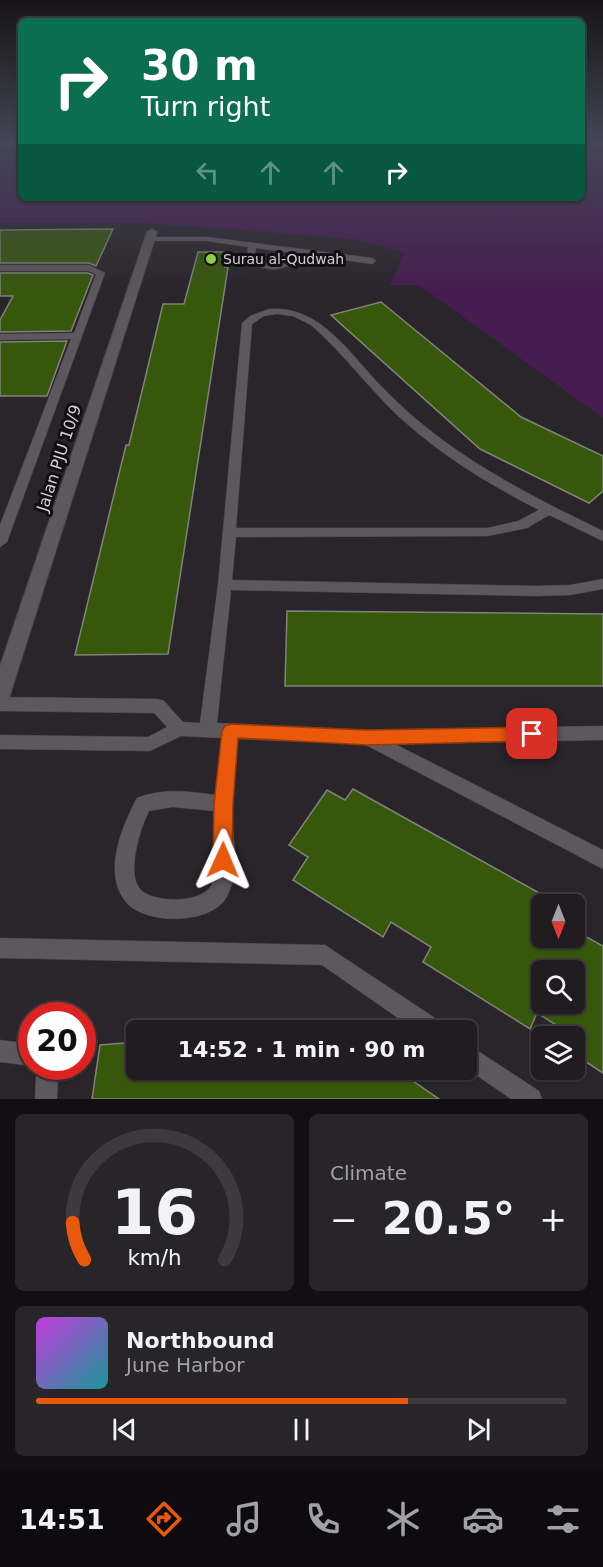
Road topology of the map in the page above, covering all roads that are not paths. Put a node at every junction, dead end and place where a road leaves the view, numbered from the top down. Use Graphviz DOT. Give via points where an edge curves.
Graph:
graph roads {
  1 [pos="151,236"];
  2 [pos="252,244"];
  3 [pos="298,250"];
  4 [pos="372,261"];
  5 [pos="0,268"];
  6 [pos="77,336"];
  7 [pos="0,337"];
  8 [pos="548,510"];
  9 [pos="228,533"];
  10 [pos="603,536"];
  11 [pos="0,542"];
  12 [pos="603,584"];
  13 [pos="225,585"];
  14 [pos="0,695"];
  15 [pos="0,704"];
  16 [pos="179,729"];
  17 [pos="208,729"];
  18 [pos="231,731"];
  19 [pos="603,733"];
  20 [pos="367,737"];
  21 [pos="0,742"];
  22 [pos="224,804"];
  23 [pos="603,861"];
  24 [pos="0,948"];
  25 [pos="419,1020"];
  26 [pos="0,1051"];
  27 [pos="18,1053"];
  28 [pos="477,1062"];
  29 [pos="47,1080"];
  30 [pos="45,1099"];
  31 [pos="531,1099"];
  1 -- 2 [label="lane"];
  1 -- 14 [label="street, Jalan PJU 10/9"];
  2 -- 3 [label="lane"];
  2 -- 3 [label="lane" via="251,258 260,265 288,264"];
  3 -- 4 [label="lane"];
  5 -- 6 [label="lane" via="89,268 101,273"];
  6 -- 7 [label="lane"];
  6 -- 11 [label="lane"];
  8 -- 9 [label="lane" via="522,525 488,532"];
  8 -- 9 [label="lane" via="447,450 420,429 312,321 287,313 264,312 246,323"];
  8 -- 10 [label="lane"];
  9 -- 13 [label="lane"];
  12 -- 13 [label="lane" via="537,591"];
  13 -- 17 [label="lane"];
  15 -- 16 [label="lane" via="158,706"];
  16 -- 17 [label="lane"];
  16 -- 21 [label="lane" via="150,744"];
  17 -- 18 [label="lane"];
  18 -- 20 [label="lane"];
  18 -- 22 [label="lane"];
  19 -- 20 [label="lane"];
  20 -- 23 [label="lane"];
  22 -- 22 [label="lane" via="186,799 159,799 143,804 133,822 124,878 131,894 142,904 159,908 207,905 219,892 223,878"];
  24 -- 25 [label="lane" via="325,955"];
  26 -- 27 [label="lane"];
  28 -- 31 [label="lane"];
  29 -- 30 [label="lane"];
}
